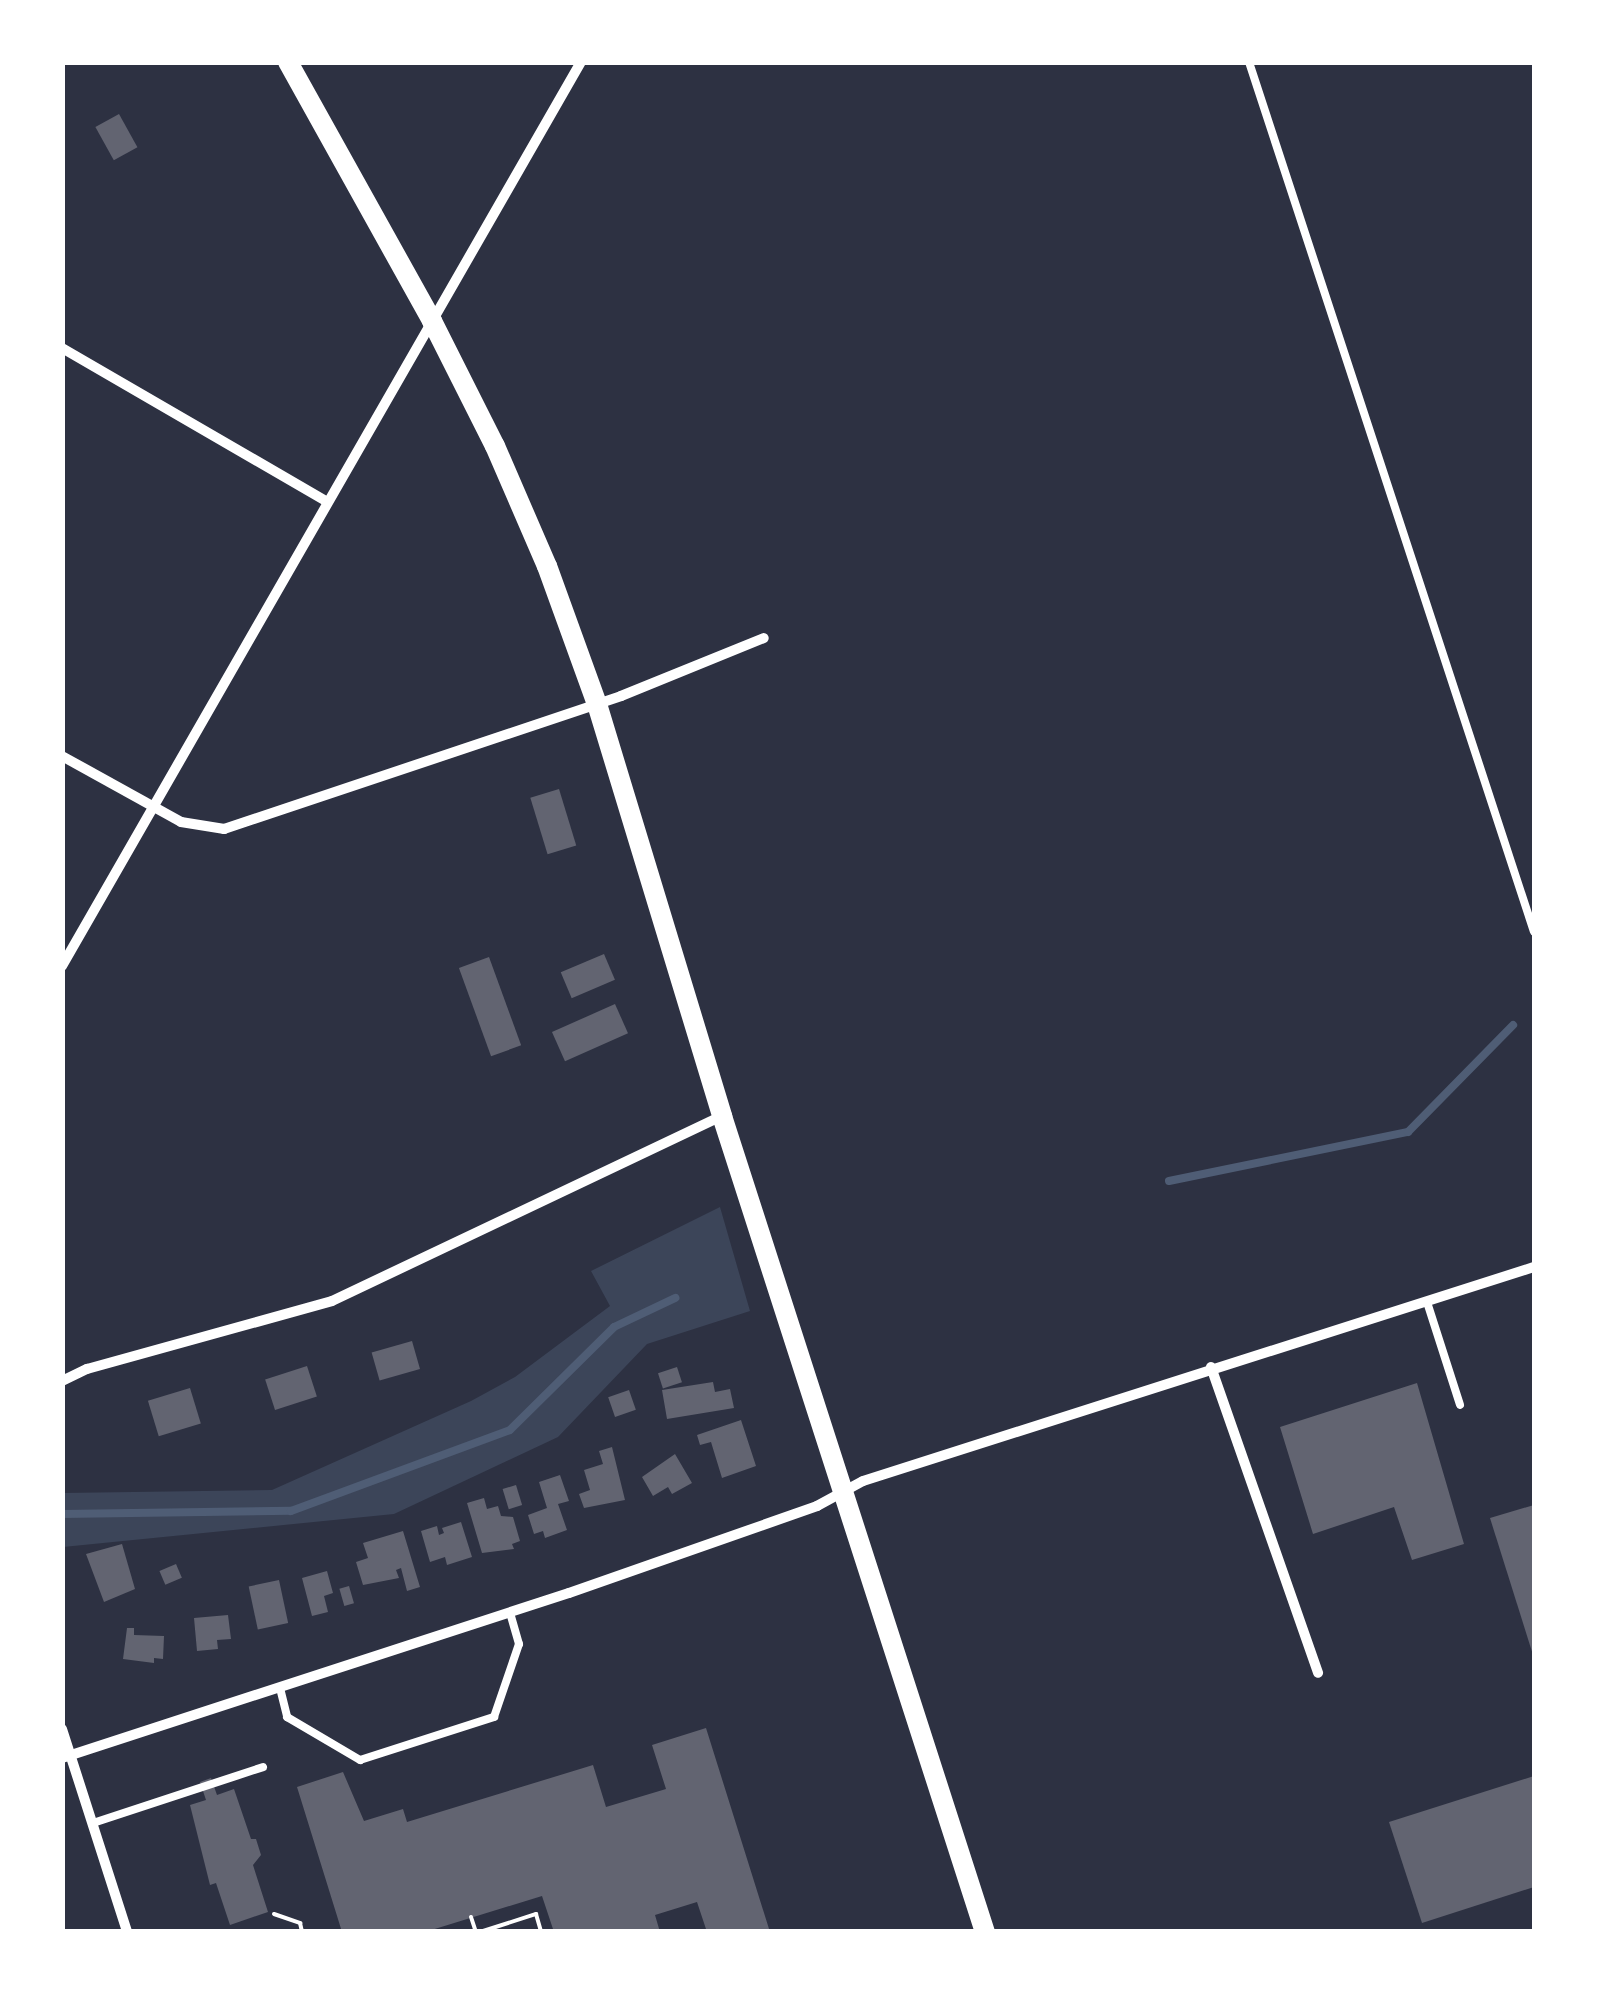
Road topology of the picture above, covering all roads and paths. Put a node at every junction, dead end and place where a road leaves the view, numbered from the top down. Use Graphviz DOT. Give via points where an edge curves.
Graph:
graph roads {
  1 [pos="288,62"];
  2 [pos="580,62"];
  3 [pos="1249,62"];
  4 [pos="432,322"];
  5 [pos="62,348"];
  6 [pos="328,502"];
  7 [pos="764,638"];
  8 [pos="597,704"];
  9 [pos="62,756"];
  10 [pos="154,808"];
  11 [pos="1534,932"];
  12 [pos="62,966"];
  13 [pos="722,1116"];
  14 [pos="1534,1267"];
  15 [pos="1427,1302"];
  16 [pos="1211,1367"];
  17 [pos="62,1382"];
  18 [pos="1460,1405"];
  19 [pos="842,1492"];
  20 [pos="510,1613"];
  21 [pos="1318,1673"];
  22 [pos="280,1688"];
  23 [pos="62,1730"];
  24 [pos="65,1754"];
  25 [pos="263,1767"];
  26 [pos="93,1823"];
  27 [pos="274,1914"];
  28 [pos="471,1918"];
  29 [pos="127,1932"];
  30 [pos="302,1932"];
  31 [pos="478,1932"];
  32 [pos="540,1932"];
  33 [pos="985,1932"];
  1 -- 4 [label="main road"];
  2 -- 4 [label="street"];
  3 -- 11 [label="lane"];
  4 -- 6 [label="street"];
  4 -- 8 [label="main road" via="547,566"];
  5 -- 6 [label="street"];
  6 -- 10 [label="street"];
  7 -- 8 [label="street"];
  8 -- 10 [label="street" via="234,826 190,827"];
  8 -- 13 [label="main road"];
  9 -- 10 [label="street"];
  10 -- 12 [label="street"];
  13 -- 17 [label="street" via="332,1301 116,1360"];
  13 -- 19 [label="main road"];
  14 -- 15 [label="street"];
  15 -- 16 [label="street"];
  15 -- 18 [label="lane"];
  16 -- 19 [label="street"];
  16 -- 21 [label="street"];
  19 -- 20 [label="street"];
  19 -- 33 [label="main road"];
  20 -- 22 [label="street"];
  20 -- 22 [label="lane" via="519,1644 494,1717 360,1760 287,1717"];
  22 -- 24 [label="street"];
  23 -- 24 [label="street"];
  24 -- 26 [label="street"];
  25 -- 26 [label="lane"];
  26 -- 29 [label="street"];
  27 -- 30 [label="path" via="300,1923"];
  28 -- 31 [label="path"];
  31 -- 32 [label="path" via="536,1914"];
}
